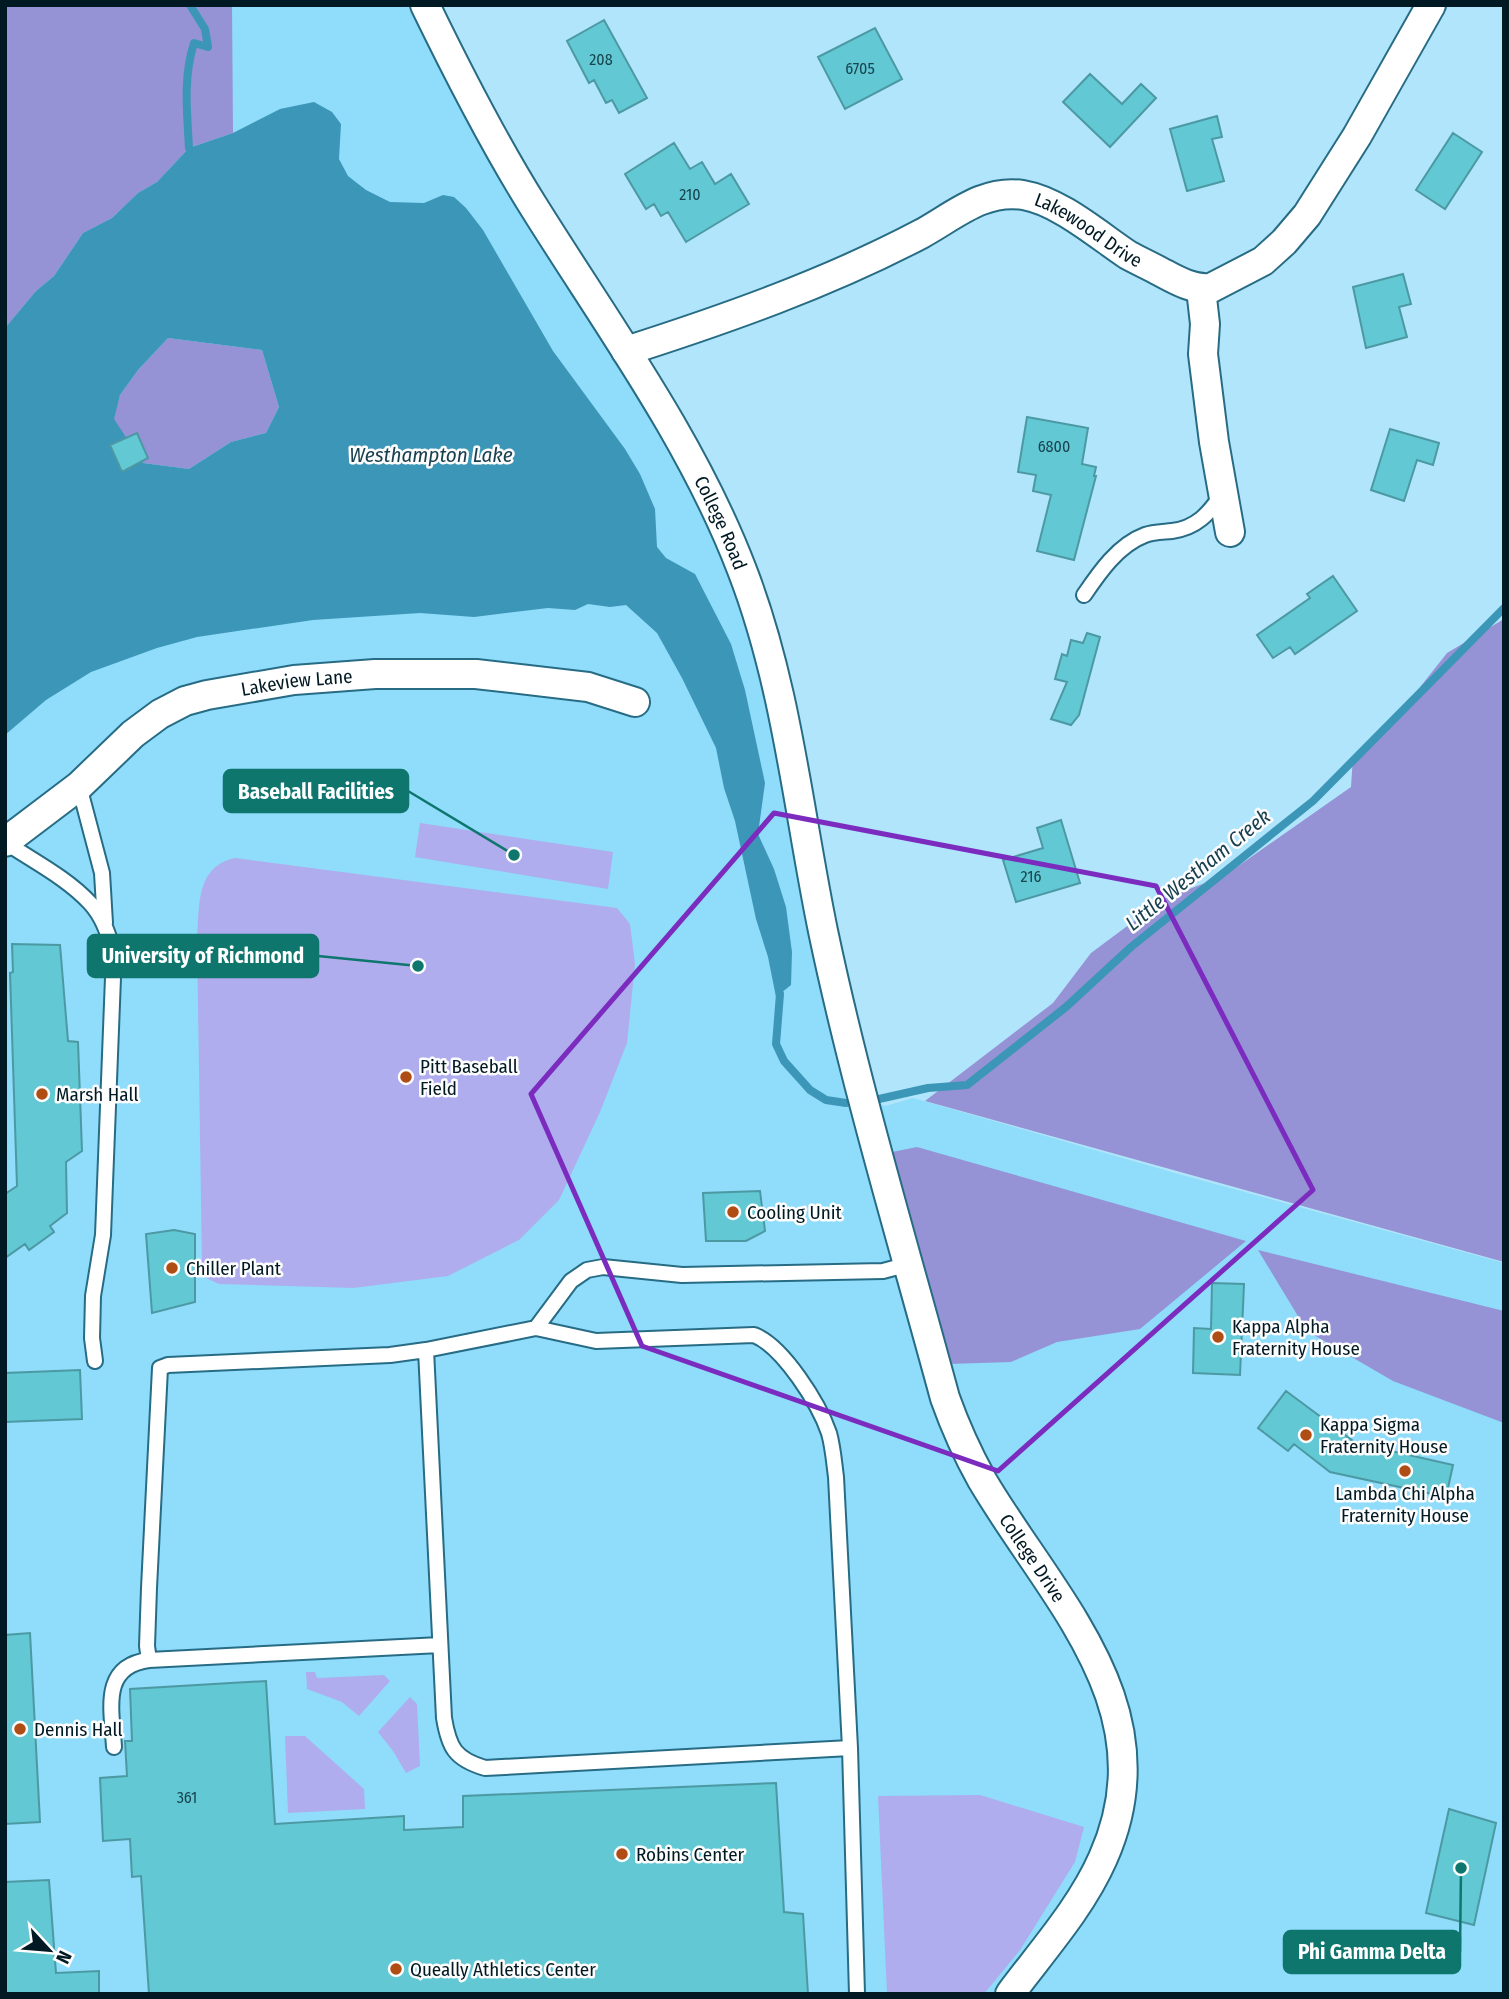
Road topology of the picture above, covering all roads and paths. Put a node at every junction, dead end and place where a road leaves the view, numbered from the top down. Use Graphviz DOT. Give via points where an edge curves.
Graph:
graph roads {
  1 [pos="425,5"];
  2 [pos="1432,5"];
  3 [pos="1201,289"];
  4 [pos="626,351"];
  5 [pos="1223,493"];
  6 [pos="1230,532"];
  7 [pos="1083,595"];
  8 [pos="635,702"];
  9 [pos="79,786"];
  10 [pos="5,842"];
  11 [pos="105,924"];
  12 [pos="864,1101"];
  13 [pos="909,1264"];
  14 [pos="536,1328"];
  15 [pos="426,1350"];
  16 [pos="95,1361"];
  17 [pos="440,1645"];
  18 [pos="149,1660"];
  19 [pos="114,1747"];
  20 [pos="850,1748"];
  21 [pos="857,1994"];
  22 [pos="1010,1994"];
  1 -- 4 [label="street, College Road" via="536,212"];
  2 -- 3 [label="street" via="1307,215 1263,261"];
  3 -- 4 [label="street, Lakewood Drive" via="1131,256 1065,212 1032,197 1001,194 975,201 923,233 802,288"];
  3 -- 5 [label="street" via="1203,354"];
  4 -- 12 [label="street, College Road" via="706,492 741,566 762,627 823,931"];
  5 -- 6 [label="street"];
  5 -- 7 [label="lane" via="1199,522 1135,541 1106,564"];
  8 -- 9 [label="street, Lakeview Lane" via="587,687 476,674 294,680 185,701 133,734"];
  9 -- 10 [label="street, Lakeview Lane"];
  9 -- 11 [label="lane" via="102,873"];
  10 -- 11 [label="lane" via="90,903"];
  11 -- 16 [label="lane" via="114,952 103,1235 93,1296"];
  12 -- 13 [label="street, College Drive"];
  13 -- 14 [label="lane" via="883,1271 682,1275 603,1267 587,1270 571,1281"];
  13 -- 22 [label="street, College Drive" via="957,1431 983,1480 1085,1636 1113,1705 1120,1742 1121,1794 1102,1860"];
  14 -- 15 [label="lane"];
  14 -- 20 [label="lane" via="596,1342 754,1335 798,1376 829,1433 834,1452"];
  15 -- 17 [label="lane"];
  15 -- 18 [label="lane" via="160,1368"];
  17 -- 18 [label="lane"];
  17 -- 20 [label="lane" via="447,1737 467,1763 485,1768"];
  18 -- 19 [label="lane" via="127,1666 114,1682"];
  20 -- 21 [label="lane"];
}
